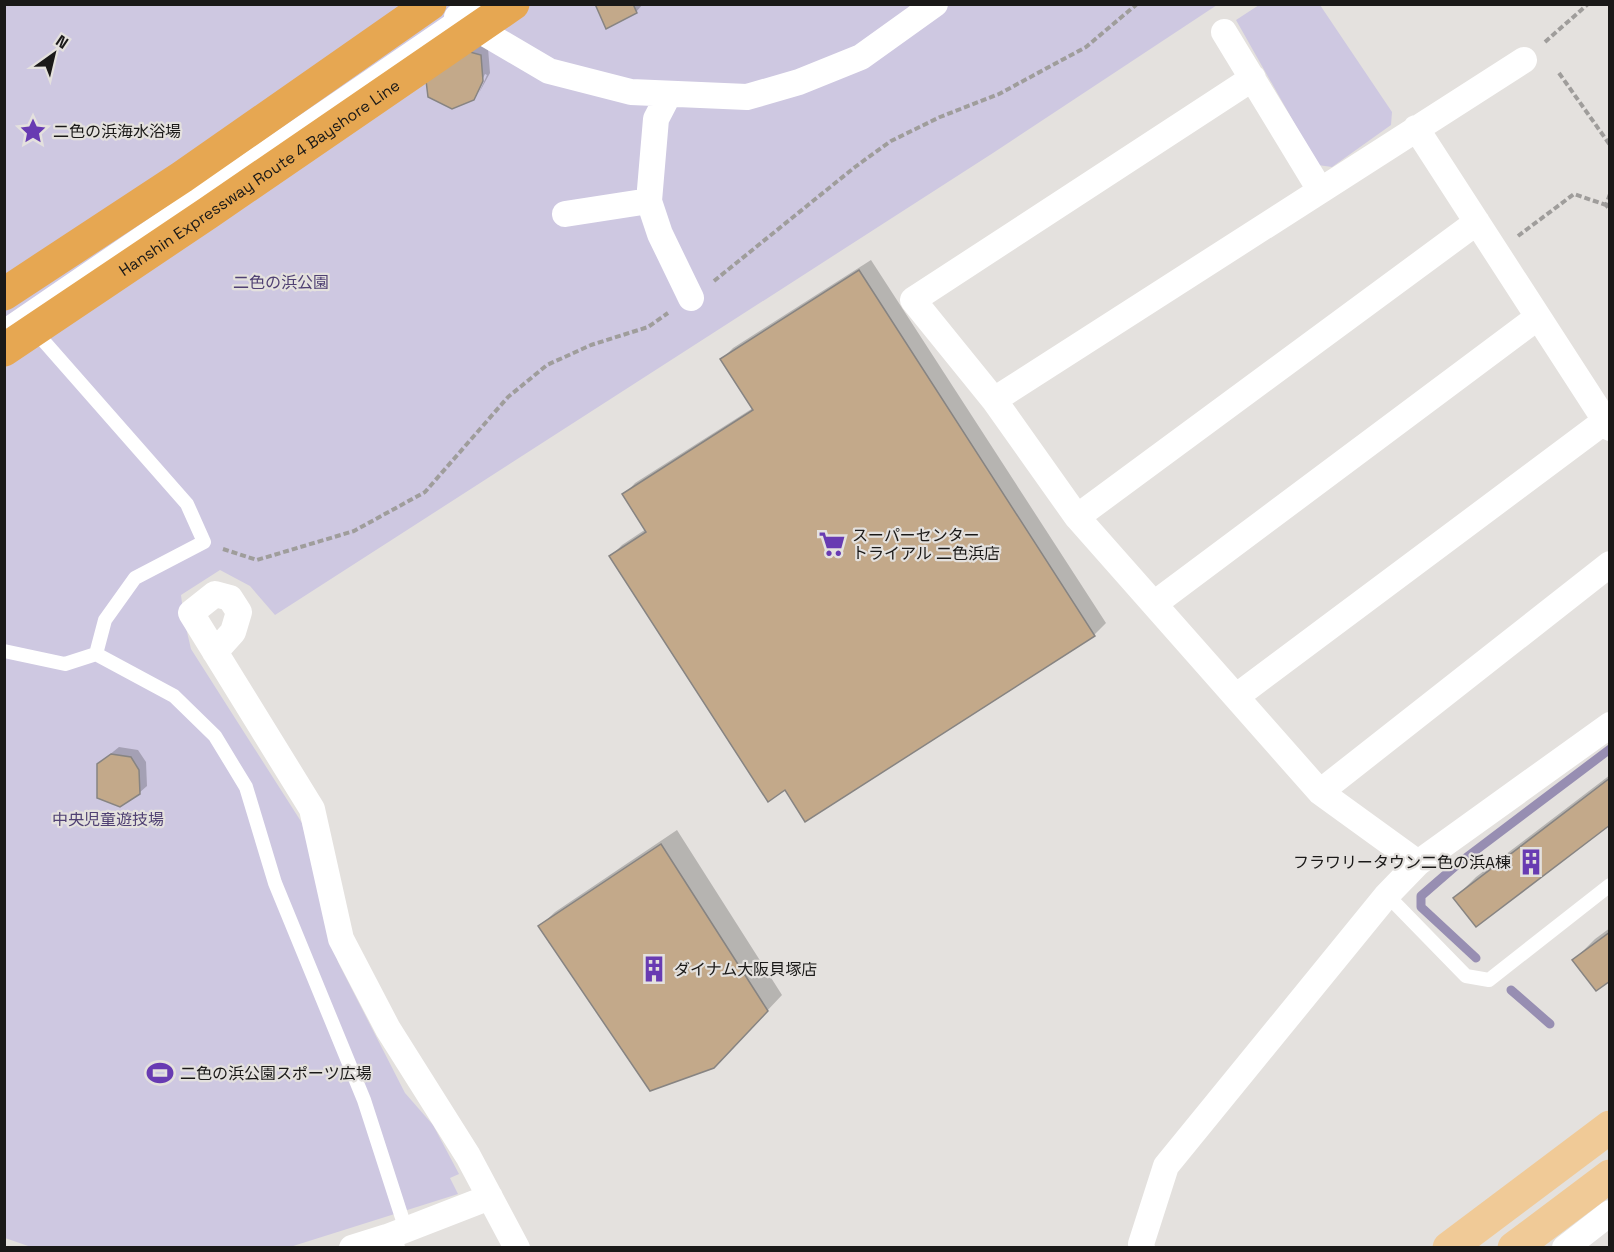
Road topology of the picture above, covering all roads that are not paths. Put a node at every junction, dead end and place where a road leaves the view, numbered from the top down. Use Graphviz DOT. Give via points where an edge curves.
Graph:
graph roads {
  1 [pos="513,4"];
  2 [pos="935,4"];
  3 [pos="454,9"];
  4 [pos="1224,32"];
  5 [pos="1524,60"];
  6 [pos="1253,78"];
  7 [pos="669,94"];
  8 [pos="1416,128"];
  9 [pos="1320,190"];
  10 [pos="649,201"];
  11 [pos="565,214"];
  12 [pos="1477,222"];
  13 [pos="691,298"];
  14 [pos="10,302"];
  15 [pos="1538,317"];
  16 [pos="4,326"];
  17 [pos="4,350"];
  18 [pos="994,400"];
  19 [pos="1607,424"];
  20 [pos="1077,517"];
  21 [pos="1610,564"];
  22 [pos="1154,603"];
  23 [pos="4,651"];
  24 [pos="215,652"];
  25 [pos="96,654"];
  26 [pos="1237,696"];
  27 [pos="1610,725"];
  28 [pos="1320,792"];
  29 [pos="1418,863"];
  30 [pos="1610,885"];
  31 [pos="1387,895"];
  32 [pos="1610,1127"];
  33 [pos="1610,1176"];
  34 [pos="490,1197"];
  35 [pos="1610,1213"];
  36 [pos="395,1238"];
  37 [pos="352,1248"];
  38 [pos="517,1248"];
  39 [pos="1142,1248"];
  40 [pos="1449,1248"];
  41 [pos="1514,1248"];
  42 [pos="1565,1248"];
  1 -- 17 [label="highway, Hanshin Expressway Route 4 Bayshore Line"];
  2 -- 7 [label="street" via="861,57 799,82 747,97"];
  3 -- 7 [label="street" via="549,71 631,92"];
  3 -- 14 [label="highway" via="182,177"];
  4 -- 6 [label="street"];
  5 -- 8 [label="street"];
  6 -- 9 [label="street"];
  6 -- 18 [label="street" via="913,300"];
  7 -- 10 [label="street" via="656,118"];
  8 -- 9 [label="street"];
  8 -- 12 [label="street"];
  9 -- 18 [label="street"];
  10 -- 11 [label="street"];
  10 -- 13 [label="street" via="660,234"];
  12 -- 15 [label="street"];
  12 -- 20 [label="street"];
  14 -- 16 [label="lane"];
  14 -- 25 [label="lane" via="187,504 204,542 135,578 105,620"];
  15 -- 19 [label="street"];
  15 -- 22 [label="street"];
  18 -- 20 [label="street"];
  19 -- 26 [label="street"];
  20 -- 22 [label="street"];
  21 -- 28 [label="street"];
  22 -- 26 [label="street"];
  23 -- 25 [label="lane" via="65,664"];
  24 -- 34 [label="street" via="312,809 341,939 388,1029"];
  25 -- 36 [label="lane" via="174,696 214,736 246,788 275,883 364,1100"];
  26 -- 28 [label="street"];
  27 -- 29 [label="street"];
  28 -- 29 [label="street"];
  29 -- 31 [label="street"];
  30 -- 31 [label="lane" via="1489,980 1467,976"];
  31 -- 39 [label="street" via="1166,1166"];
  32 -- 40 [label="main road"];
  33 -- 41 [label="main road"];
  34 -- 36 [label="street"];
  34 -- 38 [label="street"];
  35 -- 42 [label="street"];
  36 -- 37 [label="street"];
}
